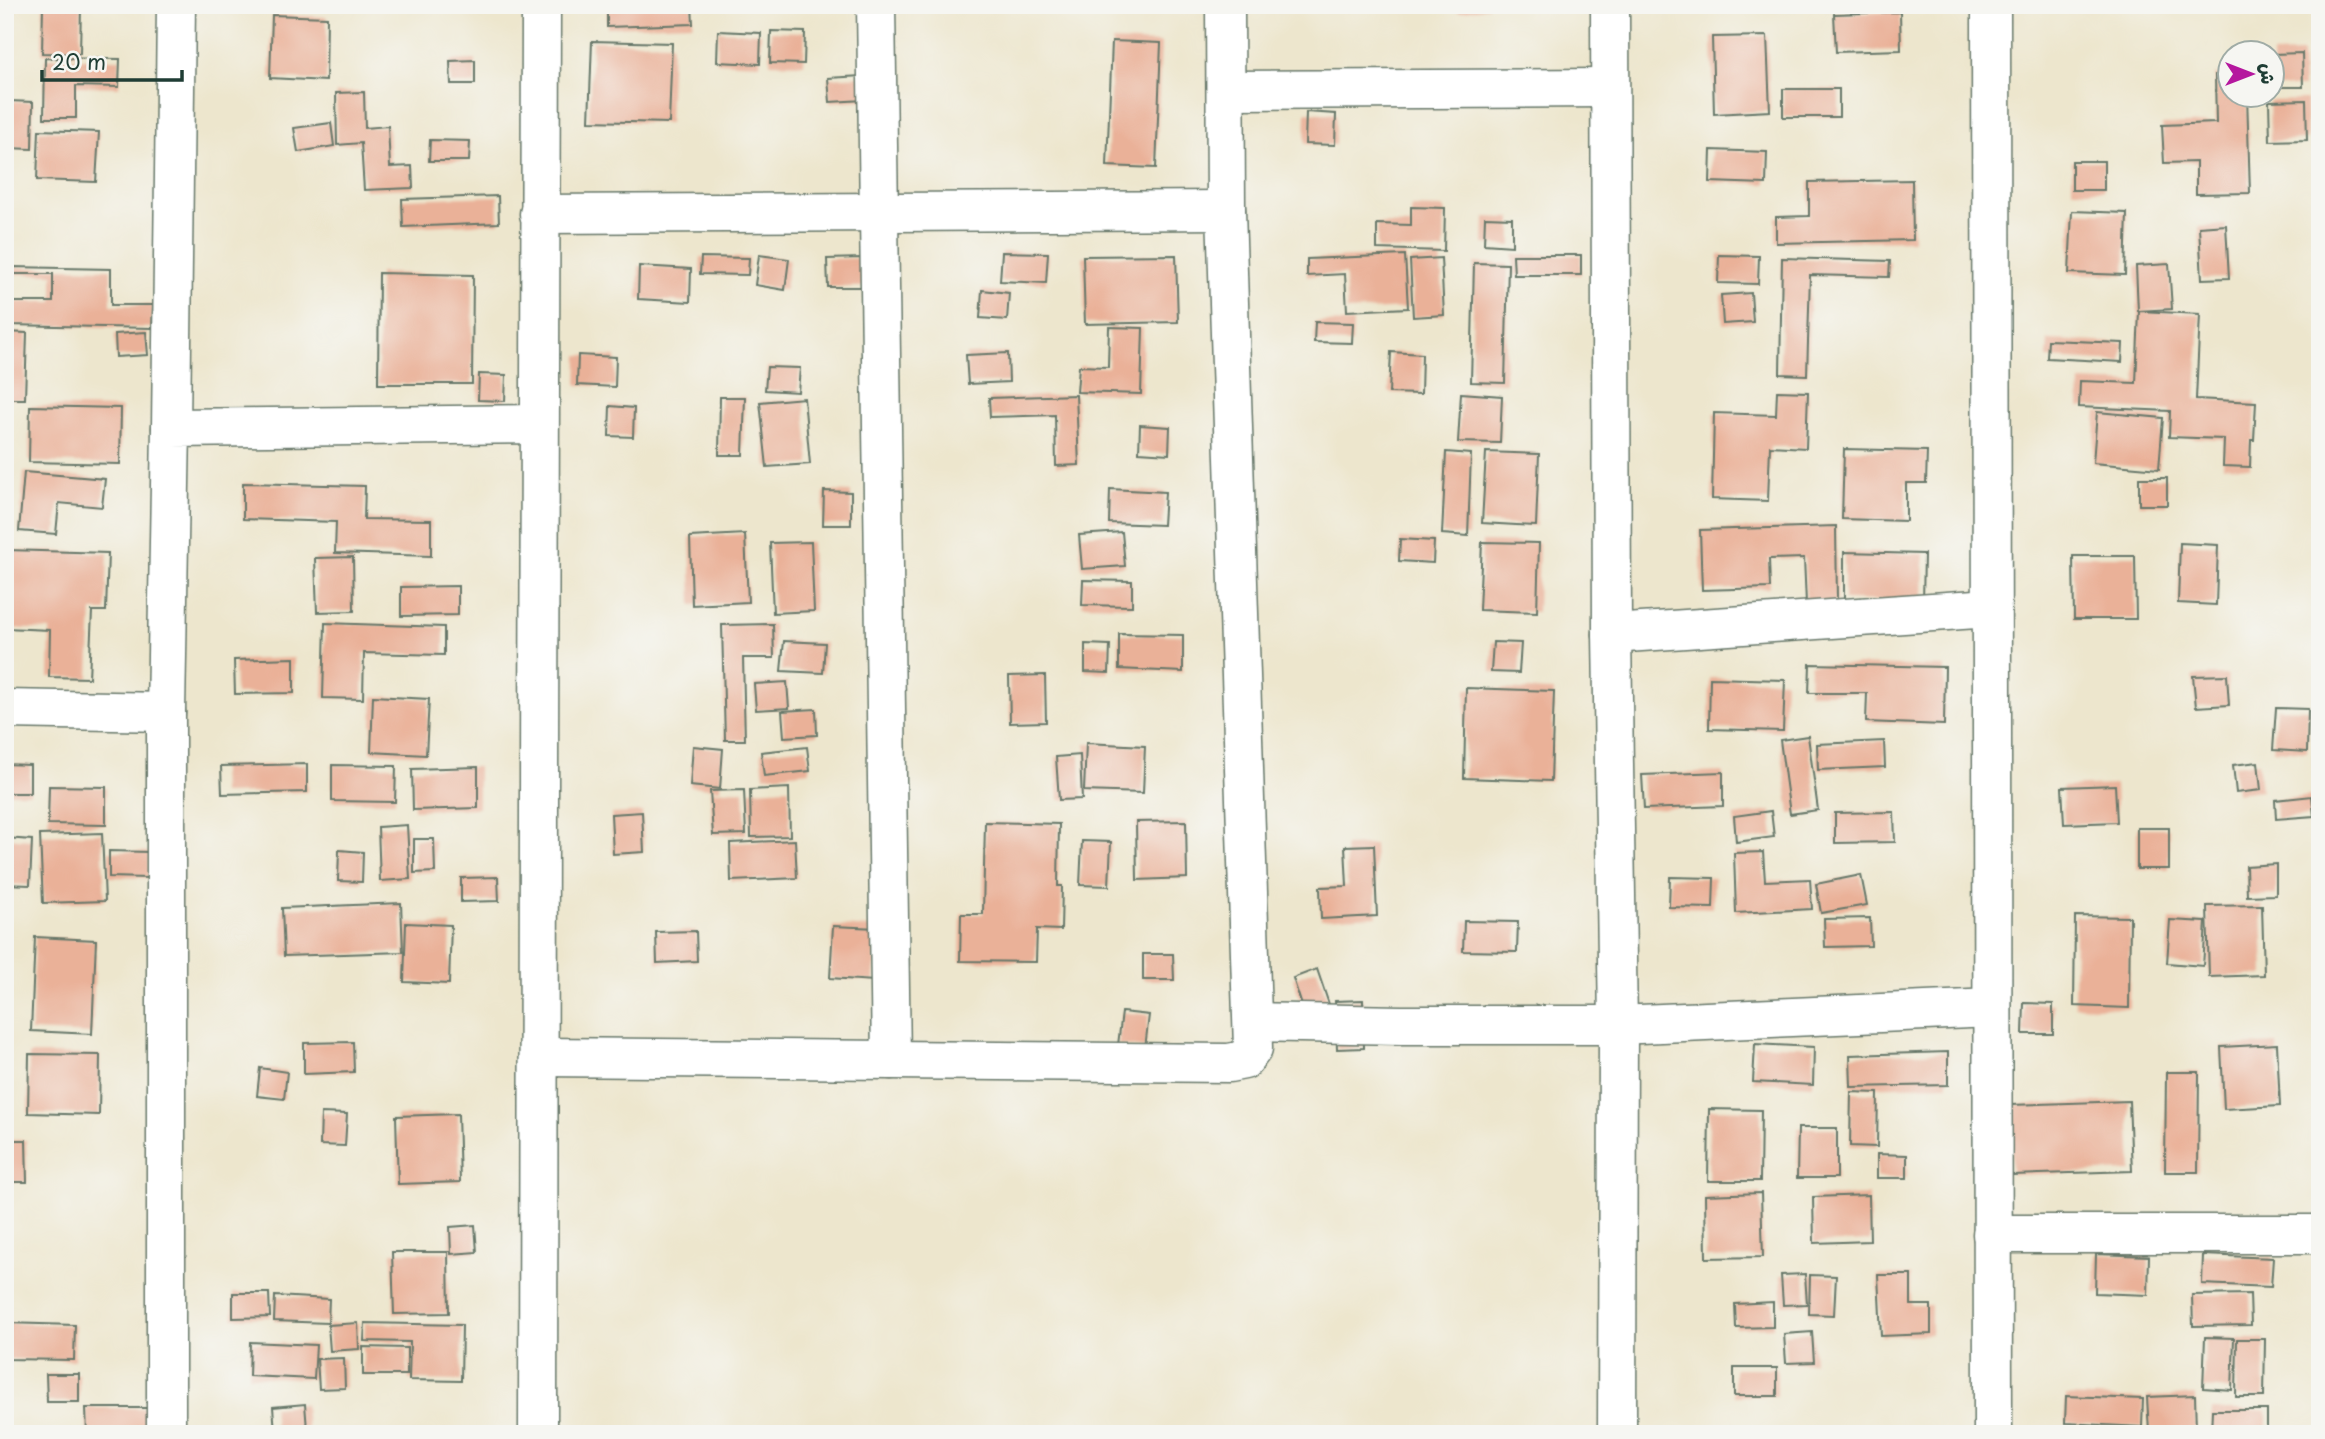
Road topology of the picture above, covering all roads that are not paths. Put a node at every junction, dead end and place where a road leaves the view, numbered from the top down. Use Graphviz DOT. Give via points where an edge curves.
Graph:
graph roads {
  1 [pos="176,5"];
  2 [pos="541,5"];
  3 [pos="876,5"];
  4 [pos="1225,5"];
  5 [pos="1610,5"];
  6 [pos="1991,5"];
  7 [pos="1609,88"];
  8 [pos="1226,90"];
  9 [pos="1226,210"];
  10 [pos="878,212"];
  11 [pos="539,214"];
  12 [pos="539,424"];
  13 [pos="171,428"];
  14 [pos="1992,608"];
  15 [pos="1612,634"];
  16 [pos="5,709"];
  17 [pos="166,712"];
  18 [pos="1992,1008"];
  19 [pos="1253,1022"];
  20 [pos="1618,1025"];
  21 [pos="541,1057"];
  22 [pos="891,1060"];
  23 [pos="1992,1234"];
  24 [pos="2320,1234"];
  25 [pos="166,1434"];
  26 [pos="538,1434"];
  27 [pos="1617,1434"];
  28 [pos="1993,1434"];
  1 -- 13 [label="street"];
  2 -- 11 [label="street"];
  3 -- 10 [label="street"];
  4 -- 8 [label="street"];
  5 -- 7 [label="street"];
  6 -- 14 [label="street"];
  7 -- 8 [label="street"];
  7 -- 15 [label="street"];
  8 -- 9 [label="street"];
  9 -- 10 [label="street"];
  9 -- 19 [label="street"];
  10 -- 11 [label="street"];
  10 -- 22 [label="street"];
  11 -- 12 [label="street"];
  12 -- 13 [label="street"];
  12 -- 21 [label="street"];
  13 -- 17 [label="street"];
  14 -- 15 [label="street"];
  14 -- 18 [label="street"];
  15 -- 20 [label="street"];
  16 -- 17 [label="street"];
  17 -- 25 [label="street"];
  18 -- 20 [label="street"];
  18 -- 23 [label="street"];
  19 -- 20 [label="street"];
  19 -- 22 [label="street" via="1253,1048 1244,1060 1229,1063"];
  20 -- 27 [label="street"];
  21 -- 22 [label="street"];
  21 -- 26 [label="street"];
  23 -- 24 [label="street"];
  23 -- 28 [label="street"];
}
